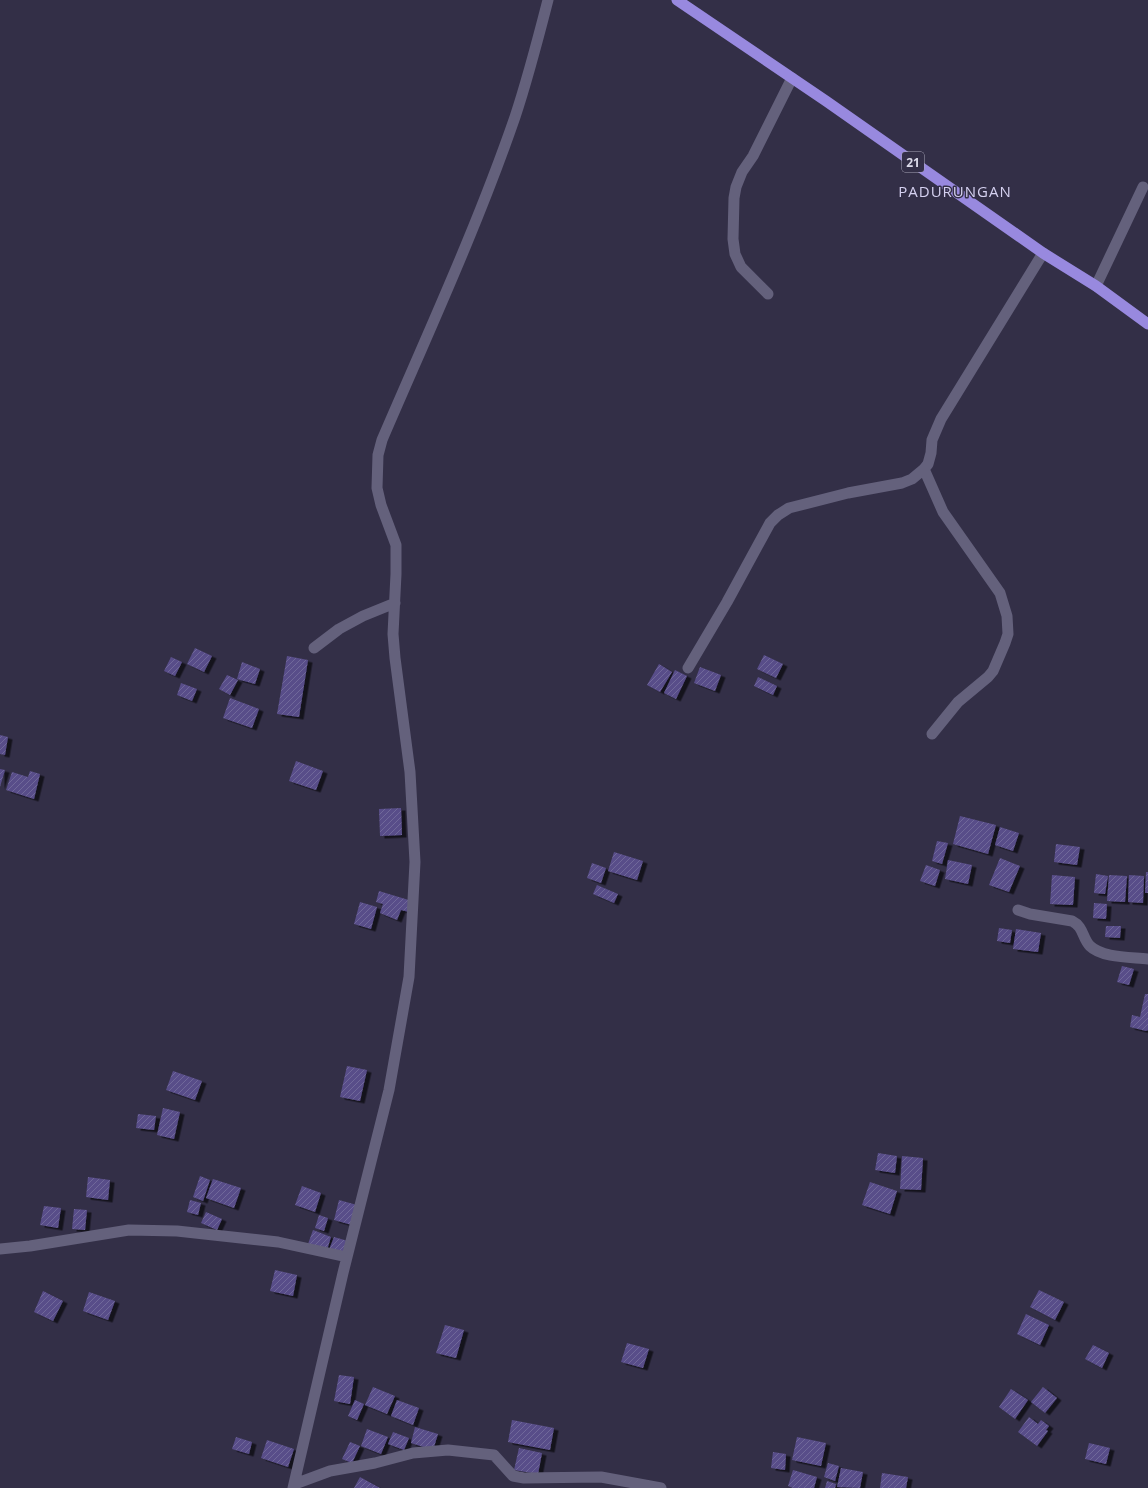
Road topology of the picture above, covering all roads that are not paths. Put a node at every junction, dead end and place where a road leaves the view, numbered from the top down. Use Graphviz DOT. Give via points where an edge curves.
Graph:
graph roads {
  1 [pos="548,0"];
  2 [pos="677,0"];
  3 [pos="792,78"];
  4 [pos="1143,187"];
  5 [pos="1043,253"];
  6 [pos="1096,286"];
  7 [pos="768,294"];
  8 [pos="1148,324"];
  9 [pos="924,469"];
  10 [pos="395,603"];
  11 [pos="314,648"];
  12 [pos="688,668"];
  13 [pos="932,734"];
  14 [pos="1018,910"];
  15 [pos="1148,959"];
  16 [pos="0,1249"];
  17 [pos="347,1257"];
  18 [pos="294,1486"];
  19 [pos="661,1488"];
  1 -- 10 [label="street" via="515,116 481,208 382,440 378,455 377,488 396,546"];
  2 -- 3 [label="highway, 21"];
  3 -- 5 [label="highway, 21"];
  3 -- 7 [label="street" via="753,156 742,172 734,198 735,254 741,267"];
  4 -- 6 [label="street"];
  5 -- 6 [label="highway, 21"];
  5 -- 9 [label="street" via="941,419 932,440 928,464"];
  6 -- 8 [label="highway, 21"];
  9 -- 12 [label="street" via="902,483 848,493 789,508 778,514 770,523"];
  9 -- 13 [label="street" via="943,512 1000,593 1008,626 1005,643 993,670 958,702"];
  10 -- 11 [label="street" via="339,629"];
  10 -- 17 [label="street" via="395,652 410,772 415,862 408,977 389,1090"];
  14 -- 15 [label="street" via="1078,924 1090,946 1098,951 1109,955"];
  16 -- 17 [label="street" via="129,1230 177,1231 278,1242"];
  17 -- 18 [label="street"];
  18 -- 19 [label="street" via="330,1471 413,1453 448,1450 494,1455 514,1476 524,1478 601,1477"];
}
